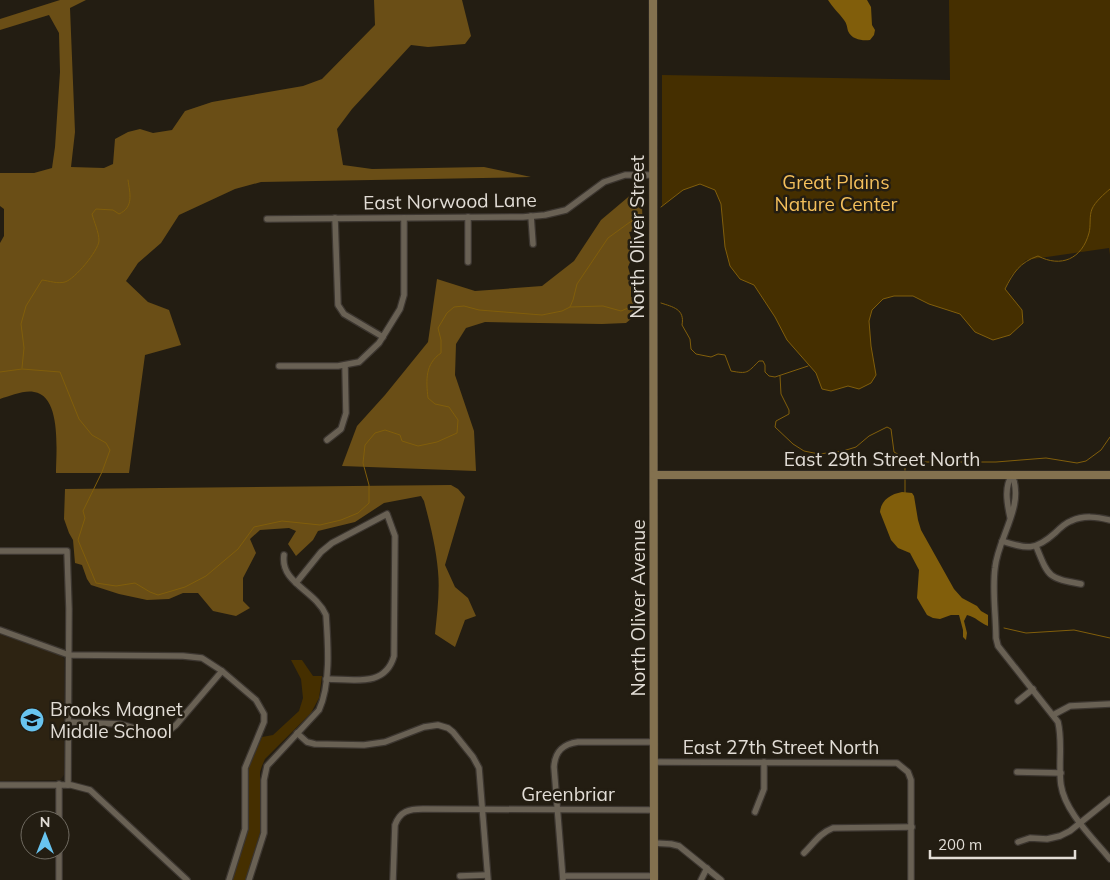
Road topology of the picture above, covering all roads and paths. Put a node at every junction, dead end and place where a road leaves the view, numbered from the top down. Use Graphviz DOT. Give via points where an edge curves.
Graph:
graph roads {
  1 [pos="653,0"];
  2 [pos="653,174"];
  3 [pos="531,216"];
  4 [pos="468,217"];
  5 [pos="335,218"];
  6 [pos="404,218"];
  7 [pos="267,219"];
  8 [pos="533,244"];
  9 [pos="468,262"];
  10 [pos="384,337"];
  11 [pos="345,365"];
  12 [pos="279,366"];
  13 [pos="327,440"];
  14 [pos="654,474"];
  15 [pos="1012,475"];
  16 [pos="1110,475"];
  17 [pos="1110,520"];
  18 [pos="1002,541"];
  19 [pos="1036,546"];
  20 [pos="0,551"];
  21 [pos="284,555"];
  22 [pos="296,582"];
  23 [pos="1081,584"];
  24 [pos="0,630"];
  25 [pos="69,655"];
  26 [pos="222,671"];
  27 [pos="326,679"];
  28 [pos="1033,689"];
  29 [pos="1018,701"];
  30 [pos="1110,704"];
  31 [pos="1053,715"];
  32 [pos="68,722"];
  33 [pos="297,732"];
  34 [pos="654,742"];
  35 [pos="654,762"];
  36 [pos="764,762"];
  37 [pos="1017,772"];
  38 [pos="1061,773"];
  39 [pos="59,784"];
  40 [pos="68,784"];
  41 [pos="0,785"];
  42 [pos="1110,799"];
  43 [pos="482,809"];
  44 [pos="558,809"];
  45 [pos="59,810"];
  46 [pos="654,810"];
  47 [pos="755,812"];
  48 [pos="1081,823"];
  49 [pos="912,827"];
  50 [pos="654,842"];
  51 [pos="1018,842"];
  52 [pos="804,853"];
  53 [pos="1110,859"];
  54 [pos="59,860"];
  55 [pos="707,868"];
  56 [pos="460,876"];
  57 [pos="487,878"];
  58 [pos="563,878"];
  59 [pos="654,878"];
  60 [pos="59,880"];
  61 [pos="186,880"];
  62 [pos="229,880"];
  63 [pos="249,880"];
  64 [pos="394,880"];
  65 [pos="701,880"];
  66 [pos="721,880"];
  67 [pos="911,880"];
  1 -- 2 [label="main road, North Oliver Street"];
  2 -- 3 [label="street, East Norwood Lane" via="625,175 604,182 566,210"];
  2 -- 14 [label="main road, North Oliver Street"];
  3 -- 4 [label="street, East Norwood Lane"];
  3 -- 8 [label="street"];
  4 -- 6 [label="street, East Norwood Lane"];
  4 -- 9 [label="street"];
  5 -- 6 [label="street, East Norwood Lane"];
  5 -- 7 [label="street, East Norwood Lane"];
  5 -- 10 [label="street" via="338,305 344,314"];
  6 -- 10 [label="street" via="404,295"];
  10 -- 11 [label="street" via="359,362"];
  11 -- 12 [label="street"];
  11 -- 13 [label="street" via="346,413 341,429"];
  14 -- 15 [label="main road, East 29th Street North"];
  14 -- 34 [label="main road, North Oliver Avenue"];
  15 -- 16 [label="main road, East 29th Street North"];
  15 -- 18 [label="street" via="1007,483 1010,517"];
  17 -- 19 [label="street" via="1094,516 1071,520"];
  18 -- 19 [label="street" via="1020,547"];
  18 -- 28 [label="street" via="994,570 996,638 1003,654"];
  19 -- 23 [label="street" via="1047,571 1054,578"];
  20 -- 25 [label="street" via="67,552"];
  21 -- 22 [label="street" via="285,571"];
  22 -- 27 [label="street" via="316,600 326,615"];
  22 -- 27 [label="street" via="332,543 386,514 395,536 392,666 386,673 371,679"];
  24 -- 25 [label="street"];
  25 -- 26 [label="street" via="191,656 202,658"];
  25 -- 32 [label="street"];
  26 -- 32 [label="street" via="176,726 165,734 120,724"];
  26 -- 62 [label="street" via="256,700 264,718 245,768 245,829"];
  27 -- 33 [label="street" via="324,701"];
  28 -- 29 [label="street"];
  28 -- 31 [label="street"];
  30 -- 31 [label="street" via="1070,706"];
  31 -- 38 [label="street" via="1061,735"];
  32 -- 40 [label="street"];
  33 -- 43 [label="street" via="307,742 334,746 385,742 432,725 448,728 473,757 478,768"];
  33 -- 63 [label="street" via="267,766 264,833"];
  34 -- 35 [label="main road"];
  34 -- 44 [label="street" via="578,742 562,747 554,761"];
  35 -- 36 [label="street, East 27th Street North"];
  35 -- 46 [label="main road"];
  36 -- 47 [label="street" via="764,789"];
  36 -- 49 [label="street, East 27th Street North" via="897,763 911,780"];
  37 -- 38 [label="street"];
  38 -- 48 [label="street" via="1064,800"];
  39 -- 40 [label="street"];
  39 -- 41 [label="street"];
  39 -- 45 [label="street"];
  40 -- 61 [label="street" via="90,790 100,798"];
  42 -- 48 [label="street"];
  43 -- 44 [label="street, Greenbriar"];
  43 -- 57 [label="street"];
  43 -- 64 [label="street, Greenbriar" via="407,810 395,825"];
  44 -- 46 [label="street, Greenbriar"];
  44 -- 58 [label="street"];
  46 -- 50 [label="main road"];
  48 -- 51 [label="street" via="1060,836"];
  48 -- 53 [label="street"];
  49 -- 52 [label="street" via="834,828 824,832"];
  49 -- 67 [label="street"];
  50 -- 55 [label="street" via="679,846"];
  50 -- 59 [label="main road"];
  54 -- 60 [label="street"];
  55 -- 65 [label="street"];
  55 -- 66 [label="street"];
  56 -- 57 [label="street"];
  58 -- 59 [label="street"];
}
